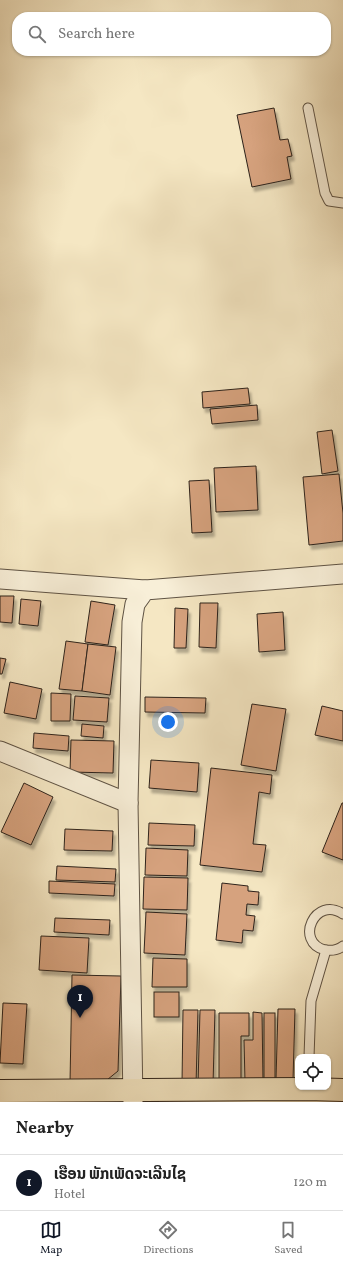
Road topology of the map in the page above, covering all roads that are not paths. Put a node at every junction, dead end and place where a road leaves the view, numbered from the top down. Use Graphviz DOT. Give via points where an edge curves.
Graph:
graph roads {
  1 [pos="308,108"];
  2 [pos="343,203"];
  3 [pos="343,574"];
  4 [pos="0,579"];
  5 [pos="145,590"];
  6 [pos="0,751"];
  7 [pos="128,803"];
  8 [pos="343,914"];
  9 [pos="343,946"];
  10 [pos="326,950"];
  11 [pos="309,1054"];
  12 [pos="343,1090"];
  13 [pos="0,1091"];
  14 [pos="308,1091"];
  15 [pos="133,1096"];
  1 -- 2 [label="lane" via="325,193 330,201"];
  3 -- 5 [label="street"];
  4 -- 5 [label="street"];
  5 -- 7 [label="street" via="135,604 132,622"];
  6 -- 7 [label="street"];
  7 -- 15 [label="street"];
  8 -- 10 [label="lane" via="332,909 314,916 309,930 310,937 320,948"];
  9 -- 10 [label="lane"];
  10 -- 11 [label="lane" via="311,1001"];
  12 -- 14 [label="highway"];
  13 -- 15 [label="highway"];
  14 -- 15 [label="highway"];
}
